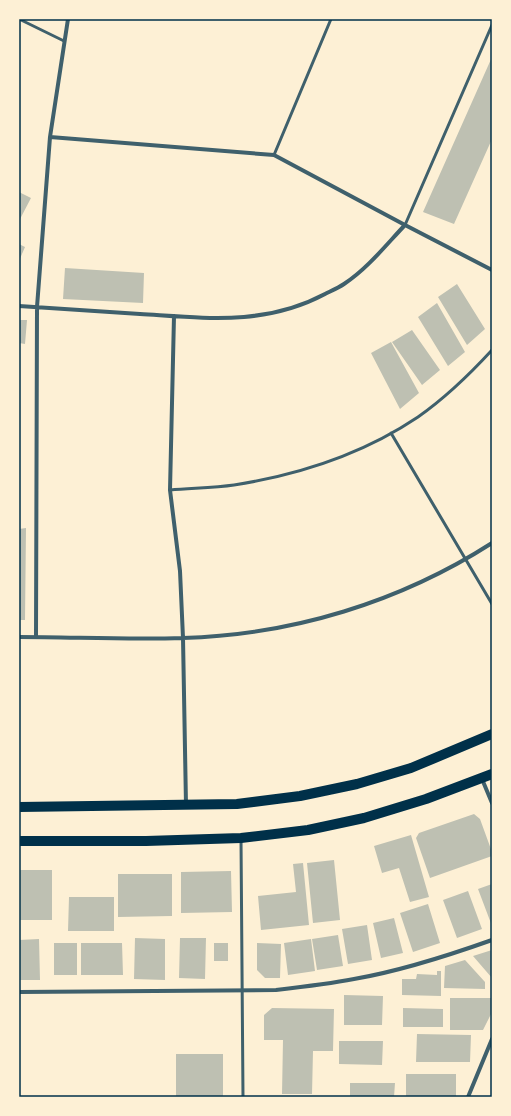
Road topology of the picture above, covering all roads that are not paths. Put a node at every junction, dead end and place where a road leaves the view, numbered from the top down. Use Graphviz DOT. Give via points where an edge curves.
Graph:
graph roads {
  1 [pos="19,19"];
  2 [pos="68,19"];
  3 [pos="331,19"];
  4 [pos="492,25"];
  5 [pos="64,41"];
  6 [pos="50,136"];
  7 [pos="274,154"];
  8 [pos="405,225"];
  9 [pos="492,270"];
  10 [pos="19,306"];
  11 [pos="37,307"];
  12 [pos="174,316"];
  13 [pos="492,350"];
  14 [pos="392,433"];
  15 [pos="170,490"];
  16 [pos="492,543"];
  17 [pos="467,559"];
  18 [pos="492,604"];
  19 [pos="19,637"];
  20 [pos="36,637"];
  21 [pos="183,638"];
  22 [pos="492,734"];
  23 [pos="492,774"];
  24 [pos="482,778"];
  25 [pos="492,803"];
  26 [pos="186,806"];
  27 [pos="19,807"];
  28 [pos="241,838"];
  29 [pos="19,842"];
  30 [pos="492,940"];
  31 [pos="242,991"];
  32 [pos="19,992"];
  33 [pos="492,1039"];
  34 [pos="243,1097"];
  35 [pos="468,1097"];
  1 -- 5 [label="lane"];
  2 -- 5 [label="street"];
  3 -- 7 [label="lane"];
  4 -- 8 [label="lane"];
  5 -- 6 [label="street"];
  6 -- 7 [label="street"];
  6 -- 11 [label="street"];
  7 -- 8 [label="street"];
  8 -- 9 [label="street"];
  8 -- 12 [label="street" via="368,264 344,284 316,299 261,316"];
  10 -- 11 [label="street"];
  11 -- 12 [label="street"];
  11 -- 20 [label="street"];
  12 -- 15 [label="street"];
  13 -- 14 [label="lane" via="448,394"];
  14 -- 15 [label="lane" via="299,471 233,485"];
  14 -- 17 [label="lane"];
  15 -- 21 [label="street" via="180,571"];
  16 -- 17 [label="street"];
  17 -- 18 [label="lane"];
  17 -- 21 [label="street" via="415,585 346,611 259,631"];
  19 -- 20 [label="street"];
  20 -- 21 [label="street"];
  21 -- 26 [label="street"];
  22 -- 26 [label="main road" via="410,768 357,784 300,796 236,804"];
  23 -- 24 [label="main road"];
  24 -- 25 [label="street"];
  24 -- 28 [label="main road" via="426,800 364,818 308,830"];
  26 -- 27 [label="main road"];
  28 -- 29 [label="main road"];
  28 -- 31 [label="lane"];
  30 -- 31 [label="street" via="452,955 355,979 316,986"];
  31 -- 32 [label="street"];
  31 -- 34 [label="lane"];
  33 -- 35 [label="street"];
}
